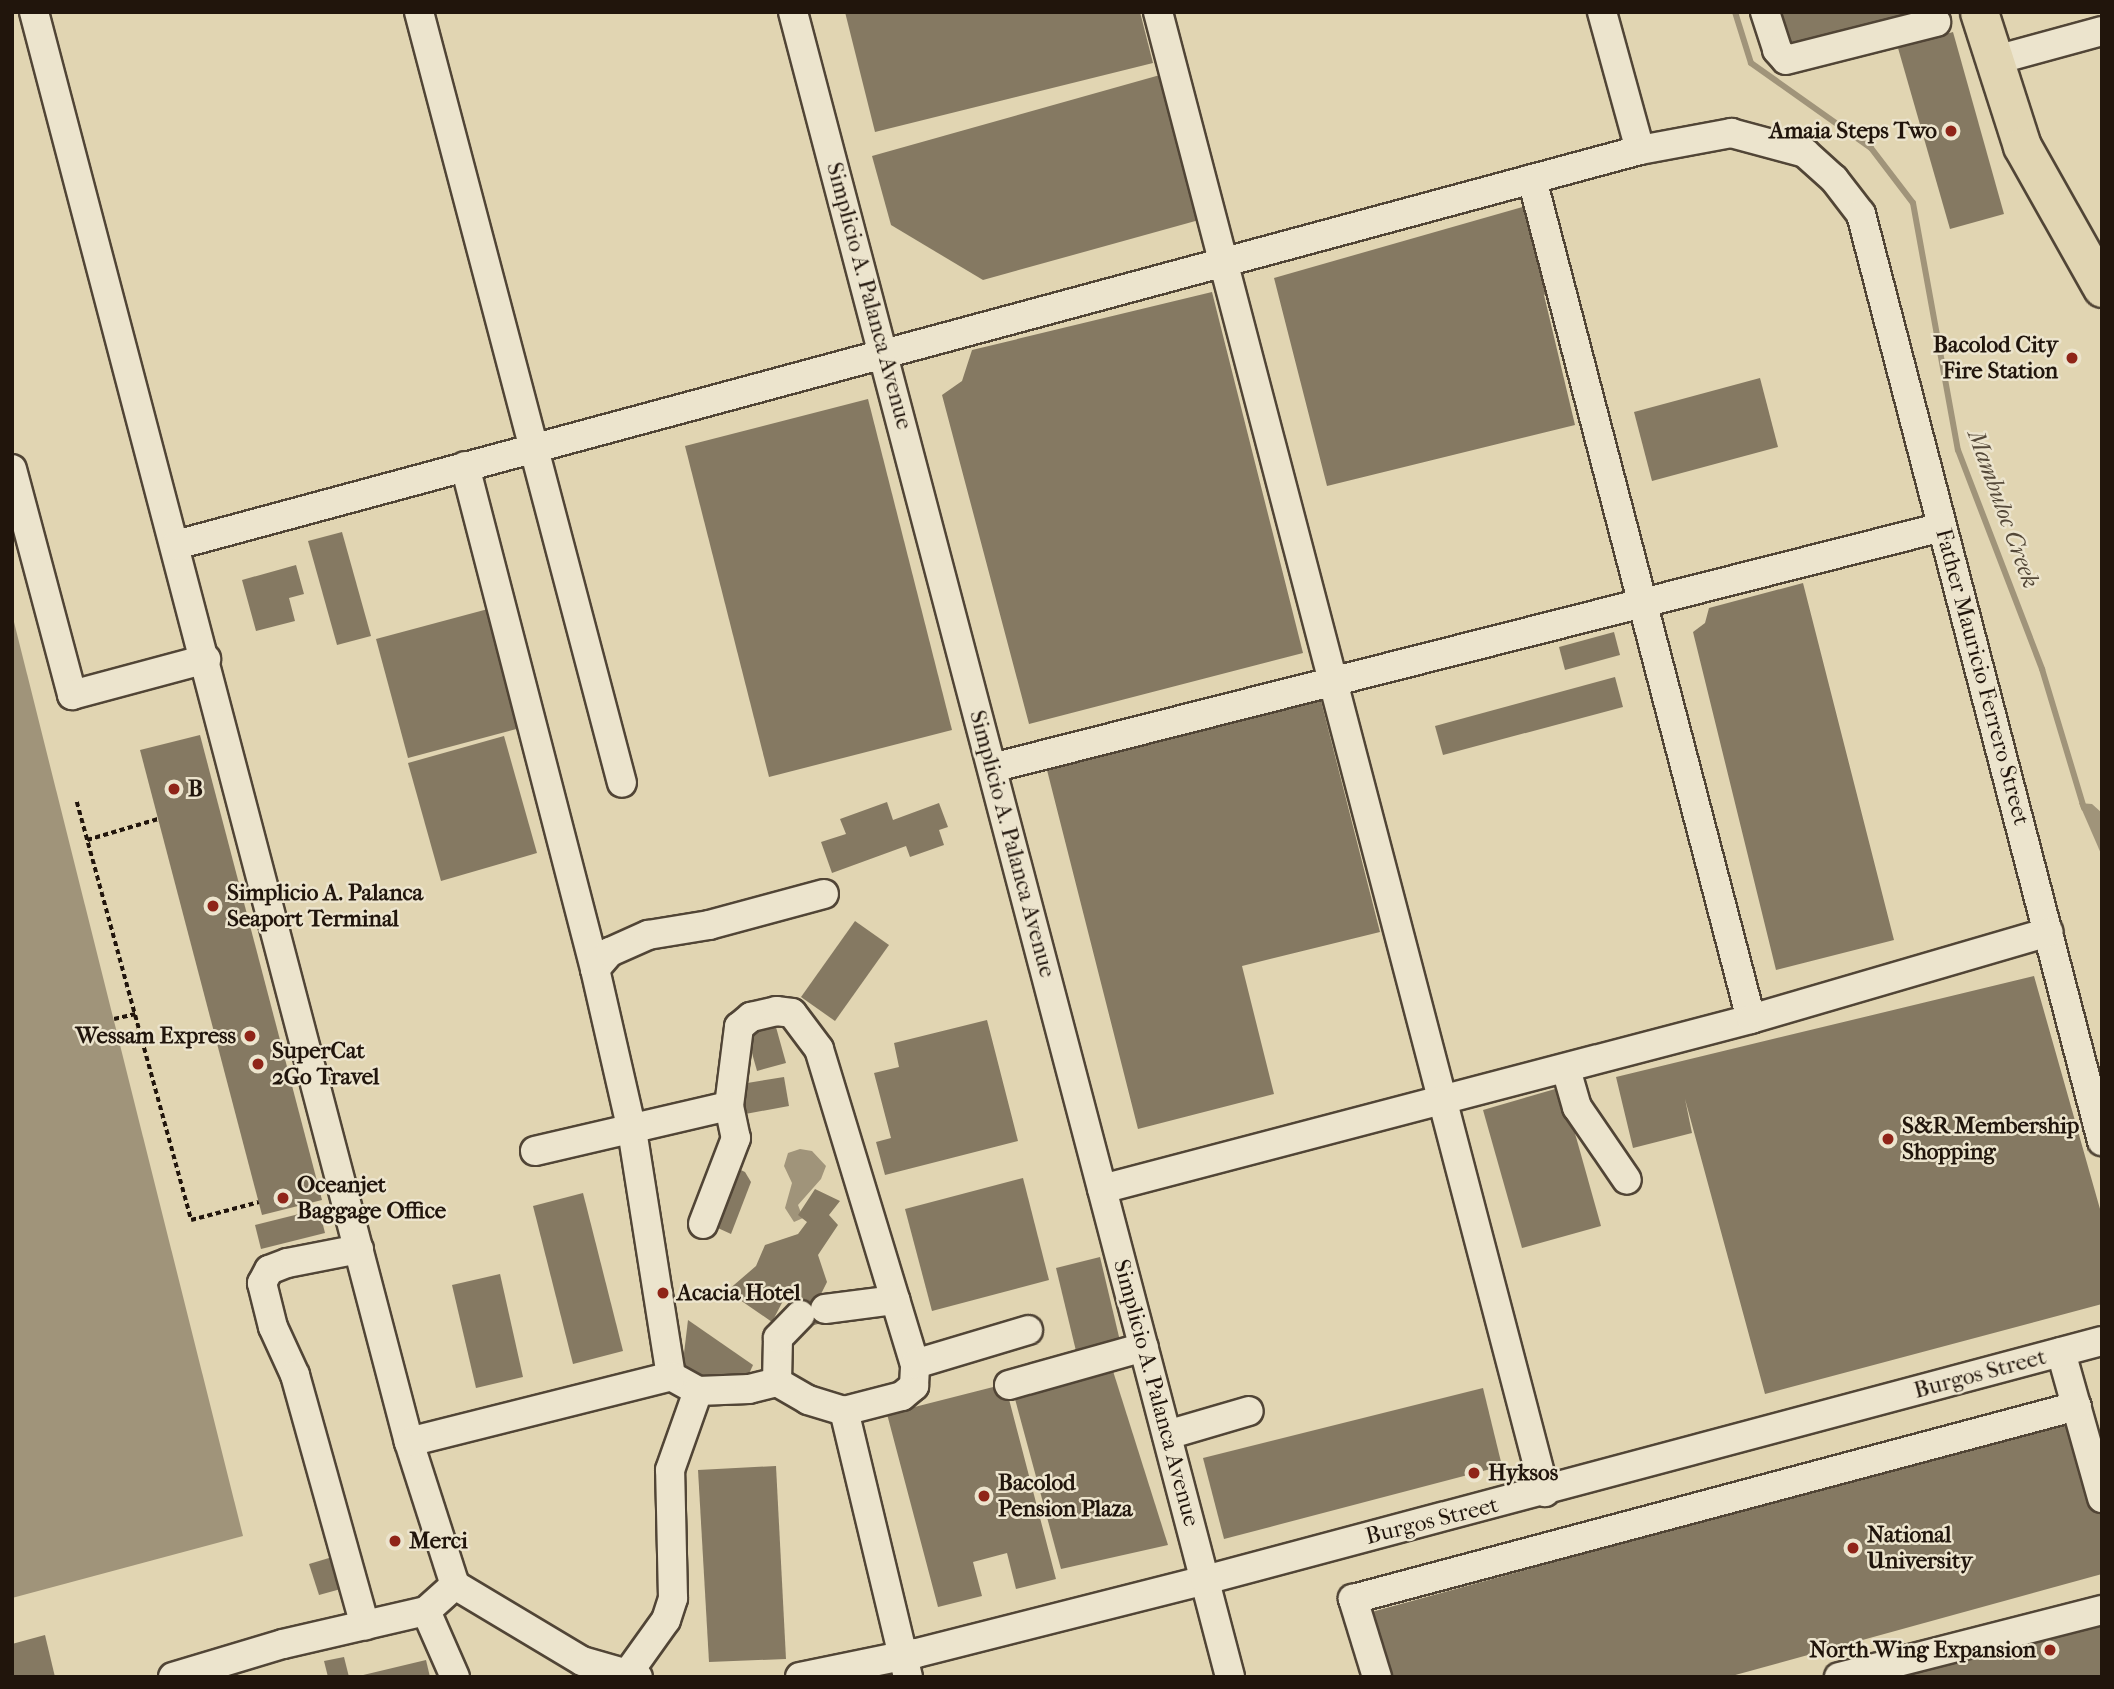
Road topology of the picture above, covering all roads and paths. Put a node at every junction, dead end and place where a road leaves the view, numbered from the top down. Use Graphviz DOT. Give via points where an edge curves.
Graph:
graph roads {
  1 [pos="34,12"];
  2 [pos="419,12"];
  3 [pos="793,12"];
  4 [pos="1158,12"];
  5 [pos="1602,12"];
  6 [pos="1765,12"];
  7 [pos="1979,12"];
  8 [pos="1936,22"];
  9 [pos="2102,31"];
  10 [pos="1992,61"];
  11 [pos="1640,150"];
  12 [pos="1532,179"];
  13 [pos="1224,265"];
  14 [pos="2102,288"];
  15 [pos="884,355"];
  16 [pos="536,447"];
  17 [pos="465,466"];
  18 [pos="12,469"];
  19 [pos="1942,527"];
  20 [pos="176,545"];
  21 [pos="1642,603"];
  22 [pos="206,659"];
  23 [pos="1334,682"];
  24 [pos="992,768"];
  25 [pos="622,783"];
  26 [pos="77,802"];
  27 [pos="158,819"];
  28 [pos="88,840"];
  29 [pos="824,894"];
  30 [pos="2049,932"];
  31 [pos="595,969"];
  32 [pos="135,1014"];
  33 [pos="114,1019"];
  34 [pos="1751,1019"];
  35 [pos="1566,1069"];
  36 [pos="1445,1102"];
  37 [pos="729,1106"];
  38 [pos="632,1130"];
  39 [pos="2102,1141"];
  40 [pos="535,1151"];
  41 [pos="1627,1180"];
  42 [pos="1102,1189"];
  43 [pos="259,1202"];
  44 [pos="703,1224"];
  45 [pos="359,1250"];
  46 [pos="895,1300"];
  47 [pos="1028,1330"];
  48 [pos="2102,1341"];
  49 [pos="1144,1347"];
  50 [pos="2061,1352"];
  51 [pos="915,1364"];
  52 [pos="671,1376"];
  53 [pos="777,1382"];
  54 [pos="1009,1385"];
  55 [pos="698,1391"];
  56 [pos="2077,1406"];
  57 [pos="844,1411"];
  58 [pos="1249,1411"];
  59 [pos="1167,1435"];
  60 [pos="409,1442"];
  61 [pos="1545,1492"];
  62 [pos="2102,1497"];
  63 [pos="1205,1580"];
  64 [pos="455,1585"];
  65 [pos="2102,1610"];
  66 [pos="426,1611"];
  67 [pos="365,1625"];
  68 [pos="905,1666"];
  69 [pos="633,1675"];
  70 [pos="173,1677"];
  71 [pos="455,1677"];
  72 [pos="800,1677"];
  73 [pos="1230,1677"];
  74 [pos="1377,1677"];
  75 [pos="1839,1677"];
  1 -- 20 [label="street"];
  2 -- 16 [label="street"];
  3 -- 15 [label="street, Simplicio A. Palanca Avenue"];
  4 -- 13 [label="street"];
  5 -- 11 [label="street"];
  6 -- 8 [label="street" via="1777,50 1786,60"];
  7 -- 10 [label="main road"];
  9 -- 10 [label="street"];
  10 -- 14 [label="main road" via="2022,146"];
  11 -- 12 [label="street"];
  11 -- 19 [label="street, Father Mauricio Ferrero Street" via="1731,133 1805,153 1834,179 1861,214"];
  12 -- 13 [label="street"];
  12 -- 21 [label="street"];
  13 -- 15 [label="street"];
  13 -- 23 [label="street"];
  15 -- 16 [label="street"];
  15 -- 24 [label="street, Simplicio A. Palanca Avenue"];
  16 -- 17 [label="street"];
  16 -- 25 [label="street"];
  17 -- 20 [label="street"];
  17 -- 31 [label="street"];
  18 -- 22 [label="street" via="72,695"];
  19 -- 21 [label="street"];
  19 -- 30 [label="street, Father Mauricio Ferrero Street"];
  20 -- 22 [label="street"];
  21 -- 23 [label="street"];
  21 -- 34 [label="street"];
  22 -- 45 [label="street"];
  23 -- 24 [label="street"];
  23 -- 36 [label="street"];
  24 -- 42 [label="street, Simplicio A. Palanca Avenue"];
  26 -- 28 [label="path"];
  27 -- 28 [label="path"];
  28 -- 32 [label="path"];
  29 -- 31 [label="street" via="709,925 648,935 610,952"];
  30 -- 34 [label="street"];
  30 -- 39 [label="street, Father Mauricio Ferrero Street"];
  31 -- 38 [label="street"];
  32 -- 33 [label="path"];
  32 -- 43 [label="path" via="191,1220"];
  34 -- 35 [label="street"];
  35 -- 36 [label="street"];
  35 -- 41 [label="street" via="1577,1107"];
  36 -- 42 [label="street"];
  36 -- 61 [label="street"];
  37 -- 38 [label="street"];
  37 -- 44 [label="street" via="736,1138"];
  37 -- 46 [label="street" via="739,1027 745,1019 776,1011 792,1013 819,1049"];
  38 -- 40 [label="street"];
  38 -- 52 [label="street"];
  42 -- 49 [label="street, Simplicio A. Palanca Avenue"];
  45 -- 60 [label="street"];
  45 -- 67 [label="street" via="287,1263 269,1270 262,1283 273,1327 295,1375"];
  46 -- 51 [label="street"];
  46 -- 53 [label="street" via="812,1312 778,1338"];
  47 -- 51 [label="street"];
  48 -- 50 [label="street, Burgos Street"];
  49 -- 54 [label="street"];
  49 -- 59 [label="street, Simplicio A. Palanca Avenue"];
  50 -- 56 [label="street"];
  50 -- 61 [label="street, Burgos Street"];
  51 -- 57 [label="street" via="914,1386 902,1396"];
  52 -- 55 [label="street"];
  52 -- 60 [label="street"];
  53 -- 55 [label="street" via="749,1389"];
  53 -- 57 [label="street" via="808,1400"];
  55 -- 69 [label="street" via="670,1470 673,1598 666,1620"];
  56 -- 62 [label="street"];
  56 -- 74 [label="street" via="1353,1599"];
  57 -- 68 [label="street"];
  58 -- 59 [label="street"];
  59 -- 63 [label="street, Simplicio A. Palanca Avenue"];
  60 -- 64 [label="street"];
  61 -- 63 [label="street, Burgos Street"];
  63 -- 68 [label="street, Burgos Street"];
  63 -- 73 [label="street, Simplicio A. Palanca Avenue"];
  64 -- 66 [label="street"];
  64 -- 69 [label="street" via="582,1661"];
  65 -- 75 [label="street"];
  66 -- 67 [label="street"];
  66 -- 71 [label="street"];
  67 -- 70 [label="street"];
  68 -- 72 [label="street, Burgos Street"];
}
